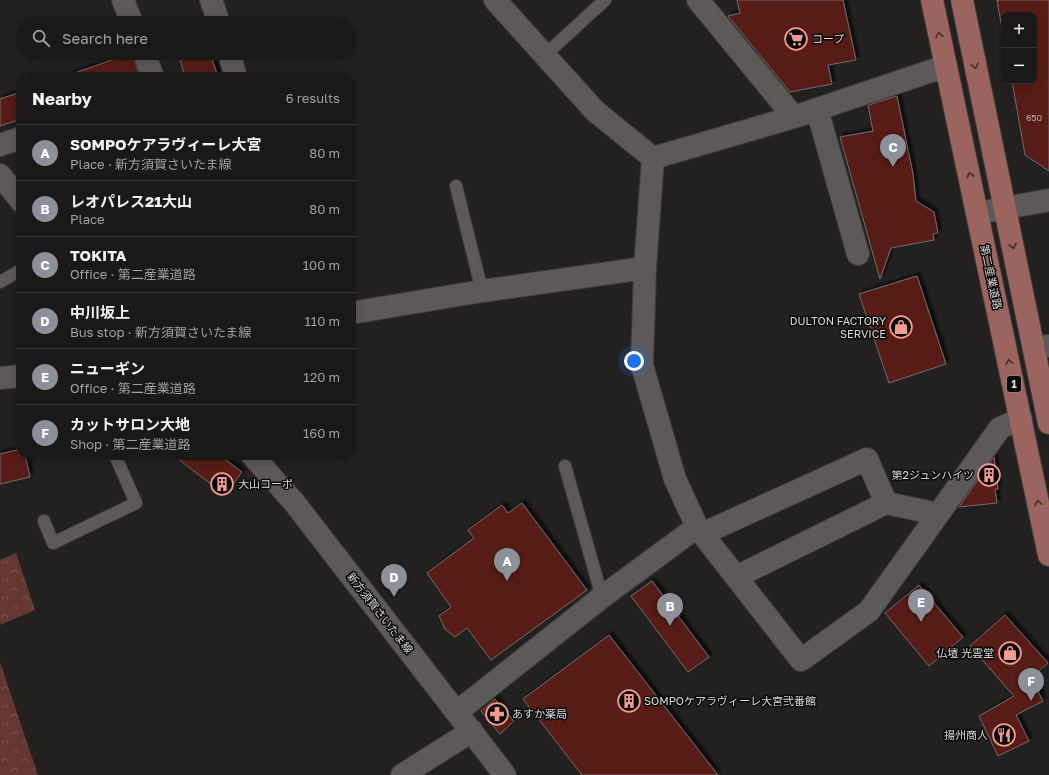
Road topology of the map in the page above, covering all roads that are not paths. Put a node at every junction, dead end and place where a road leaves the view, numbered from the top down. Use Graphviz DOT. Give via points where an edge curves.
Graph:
graph roads {
  1 [pos="123,0"];
  2 [pos="212,0"];
  3 [pos="495,0"];
  4 [pos="606,0"];
  5 [pos="698,0"];
  6 [pos="932,0"];
  7 [pos="962,0"];
  8 [pos="129,16"];
  9 [pos="217,16"];
  10 [pos="545,55"];
  11 [pos="147,60"];
  12 [pos="231,60"];
  13 [pos="946,66"];
  14 [pos="151,72"];
  15 [pos="235,72"];
  16 [pos="817,109"];
  17 [pos="794,117"];
  18 [pos="16,140"];
  19 [pos="0,145"];
  20 [pos="653,158"];
  21 [pos="456,186"];
  22 [pos="1049,200"];
  23 [pos="1005,208"];
  24 [pos="978,214"];
  25 [pos="858,254"];
  26 [pos="645,268"];
  27 [pos="16,273"];
  28 [pos="0,282"];
  29 [pos="482,291"];
  30 [pos="356,311"];
  31 [pos="1042,347"];
  32 [pos="16,376"];
  33 [pos="0,378"];
  34 [pos="1021,419"];
  35 [pos="1049,423"];
  36 [pos="117,460"];
  37 [pos="256,460"];
  38 [pos="565,466"];
  39 [pos="886,503"];
  40 [pos="938,514"];
  41 [pos="44,521"];
  42 [pos="700,531"];
  43 [pos="1049,555"];
  44 [pos="736,577"];
  45 [pos="602,597"];
  46 [pos="457,712"];
  47 [pos="472,731"];
  48 [pos="402,775"];
  49 [pos="505,775"];
  1 -- 8 [label="street"];
  2 -- 9 [label="street"];
  3 -- 10 [label="street"];
  4 -- 10 [label="lane"];
  5 -- 17 [label="street"];
  13 -- 6 [label="main road, 第二産業道路 / 1, one-way"];
  7 -- 23 [label="main road, one-way"];
  10 -- 20 [label="street" via="595,111"];
  11 -- 14 [label="street"];
  12 -- 15 [label="street"];
  13 -- 16 [label="street"];
  24 -- 13 [label="main road, 第二産業道路 / 1, one-way"];
  16 -- 17 [label="street"];
  16 -- 25 [label="street"];
  17 -- 20 [label="street"];
  18 -- 19 [label="street"];
  20 -- 26 [label="street"];
  21 -- 29 [label="lane"];
  22 -- 23 [label="street"];
  23 -- 24 [label="street"];
  23 -- 31 [label="main road, one-way"];
  34 -- 24 [label="main road, 第二産業道路 / 1, one-way"];
  26 -- 29 [label="street"];
  26 -- 42 [label="street" via="642,365 675,479"];
  27 -- 28 [label="lane"];
  29 -- 30 [label="street"];
  31 -- 35 [label="main road"];
  32 -- 33 [label="street"];
  34 -- 40 [label="street" via="1000,428"];
  43 -- 34 [label="main road, 第二産業道路 / 1, one-way"];
  36 -- 41 [label="lane" via="136,503 53,543"];
  37 -- 46 [label="street, 新方須賀さいたま線" via="293,501"];
  38 -- 45 [label="lane"];
  39 -- 40 [label="street"];
  39 -- 42 [label="street" via="867,459"];
  39 -- 44 [label="street"];
  40 -- 44 [label="street" via="869,611 801,660"];
  42 -- 44 [label="street"];
  42 -- 45 [label="street"];
  45 -- 46 [label="street"];
  46 -- 47 [label="street, 新方須賀さいたま線"];
  47 -- 48 [label="street"];
  47 -- 49 [label="street, 新方須賀さいたま線"];
}
